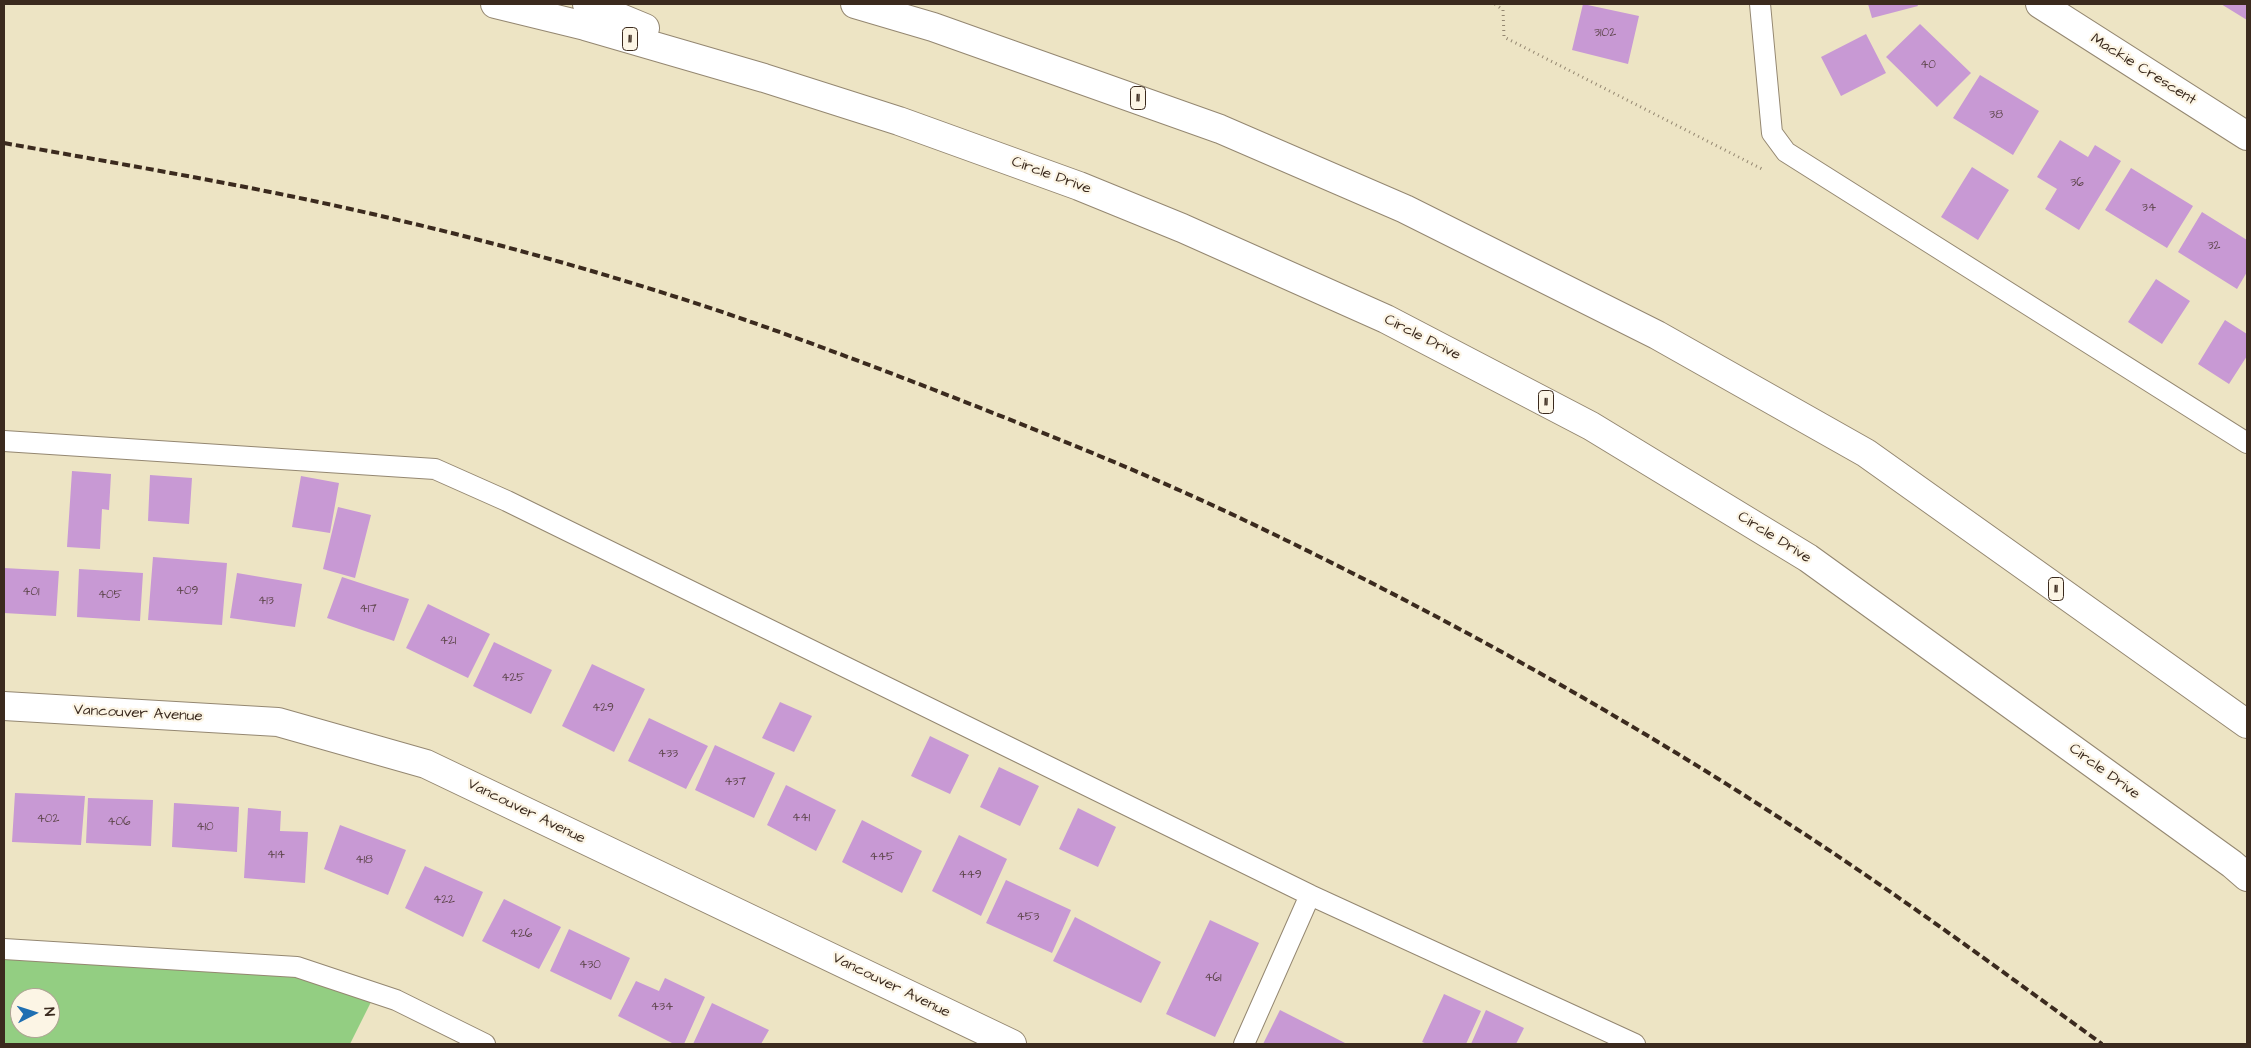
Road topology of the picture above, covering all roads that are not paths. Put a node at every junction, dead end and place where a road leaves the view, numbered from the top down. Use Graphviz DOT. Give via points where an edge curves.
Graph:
graph roads {
  1 [pos="495,4"];
  2 [pos="587,4"];
  3 [pos="1760,4"];
  4 [pos="2040,4"];
  5 [pos="859,5"];
  6 [pos="764,78"];
  7 [pos="2247,136"];
  8 [pos="4,441"];
  9 [pos="2247,443"];
  10 [pos="4,706"];
  11 [pos="2247,724"];
  12 [pos="2247,877"];
  13 [pos="1310,895"];
  14 [pos="4,949"];
  15 [pos="485,1044"];
  16 [pos="1012,1044"];
  17 [pos="1244,1044"];
  18 [pos="1635,1044"];
  1 -- 6 [label="main road, Circle Drive / 11" via="585,26"];
  2 -- 6 [label="main road"];
  3 -- 9 [label="lane" via="1772,133 1786,152"];
  4 -- 7 [label="main road, Mackie Crescent"];
  5 -- 11 [label="main road, 11" via="933,27 1220,129 1405,208 1657,335 1866,453"];
  6 -- 12 [label="main road, Circle Drive / 11" via="926,131 1079,186 1182,228 1386,319 1591,426 1808,558"];
  8 -- 13 [label="lane" via="435,470 507,501"];
  10 -- 16 [label="main road, Vancouver Avenue" via="278,722 426,764"];
  13 -- 17 [label="lane"];
  13 -- 18 [label="lane"];
  14 -- 15 [label="lane" via="297,967 396,1000"];
}
